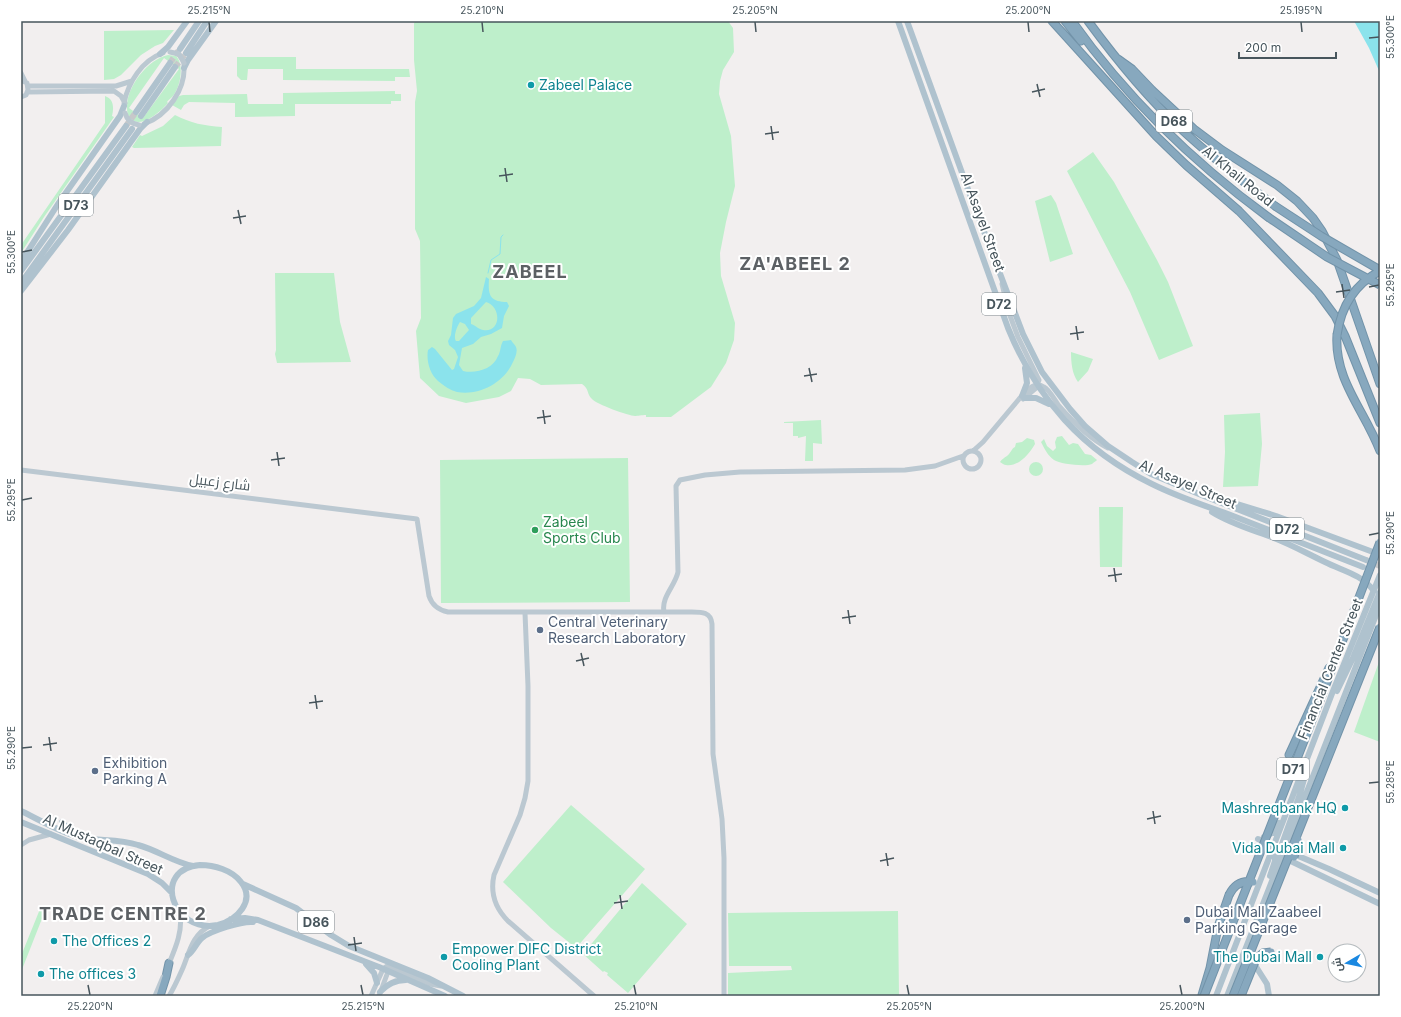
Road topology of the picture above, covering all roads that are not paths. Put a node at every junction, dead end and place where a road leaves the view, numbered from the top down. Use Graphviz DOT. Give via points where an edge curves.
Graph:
graph roads {
  1 [pos="187,21"];
  2 [pos="199,21"];
  3 [pos="207,21"];
  4 [pos="216,21"];
  5 [pos="898,21"];
  6 [pos="907,21"];
  7 [pos="1052,21"];
  8 [pos="1058,21"];
  9 [pos="1064,21"];
  10 [pos="1072,21"];
  11 [pos="1088,21"];
  12 [pos="180,49"];
  13 [pos="186,53"];
  14 [pos="160,54"];
  15 [pos="1085,57"];
  16 [pos="1118,59"];
  17 [pos="1103,63"];
  18 [pos="173,65"];
  19 [pos="184,66"];
  20 [pos="21,73"];
  21 [pos="21,80"];
  22 [pos="132,81"];
  23 [pos="28,84"];
  24 [pos="24,95"];
  25 [pos="21,104"];
  26 [pos="124,104"];
  27 [pos="139,114"];
  28 [pos="147,122"];
  29 [pos="21,262"];
  30 [pos="1380,270"];
  31 [pos="21,271"];
  32 [pos="1002,279"];
  33 [pos="21,283"];
  34 [pos="1380,285"];
  35 [pos="21,291"];
  36 [pos="1024,362"];
  37 [pos="1380,384"];
  38 [pos="1038,385"];
  39 [pos="1023,397"];
  40 [pos="1052,407"];
  41 [pos="1380,423"];
  42 [pos="983,442"];
  43 [pos="973,451"];
  44 [pos="1380,451"];
  45 [pos="1116,452"];
  46 [pos="979,455"];
  47 [pos="963,456"];
  48 [pos="947,462"];
  49 [pos="963,464"];
  50 [pos="21,470"];
  51 [pos="1208,498"];
  52 [pos="1205,506"];
  53 [pos="1380,542"];
  54 [pos="1380,553"];
  55 [pos="1366,560"];
  56 [pos="1363,567"];
  57 [pos="1380,575"];
  58 [pos="1377,591"];
  59 [pos="1380,606"];
  60 [pos="664,612"];
  61 [pos="525,613"];
  62 [pos="1380,627"];
  63 [pos="1337,656"];
  64 [pos="1289,755"];
  65 [pos="1305,767"];
  66 [pos="1290,806"];
  67 [pos="21,812"];
  68 [pos="22,822"];
  69 [pos="62,822"];
  70 [pos="1295,830"];
  71 [pos="52,835"];
  72 [pos="82,837"];
  73 [pos="21,845"];
  74 [pos="1283,849"];
  75 [pos="1274,850"];
  76 [pos="1294,857"];
  77 [pos="1302,857"];
  78 [pos="1269,860"];
  79 [pos="1275,861"];
  80 [pos="193,866"];
  81 [pos="1300,866"];
  82 [pos="1262,877"];
  83 [pos="1273,880"];
  84 [pos="1253,882"];
  85 [pos="243,884"];
  86 [pos="172,893"];
  87 [pos="1380,893"];
  88 [pos="1377,902"];
  89 [pos="180,913"];
  90 [pos="231,919"];
  91 [pos="211,925"];
  92 [pos="275,927"];
  93 [pos="1251,934"];
  94 [pos="1248,942"];
  95 [pos="1271,952"];
  96 [pos="188,955"];
  97 [pos="361,961"];
  98 [pos="169,963"];
  99 [pos="387,967"];
  100 [pos="410,981"];
  101 [pos="376,983"];
  102 [pos="379,994"];
  103 [pos="155,996"];
  104 [pos="160,996"];
  105 [pos="169,996"];
  106 [pos="371,996"];
  107 [pos="446,996"];
  108 [pos="463,996"];
  109 [pos="594,996"];
  110 [pos="724,996"];
  111 [pos="1203,996"];
  112 [pos="1216,996"];
  113 [pos="1227,996"];
  114 [pos="1234,996"];
  115 [pos="1241,996"];
  116 [pos="1269,996"];
  1 -- 14 [label="main road"];
  2 -- 12 [label="main road"];
  3 -- 13 [label="main road"];
  4 -- 19 [label="main road"];
  5 -- 36 [label="main road, Al Asayel Street / D72" via="1006,323"];
  6 -- 32 [label="main road, Al Asayel Street / D72"];
  7 -- 15 [label="highway"];
  8 -- 15 [label="highway"];
  9 -- 17 [label="highway"];
  10 -- 17 [label="highway, Al Khail Road / D68"];
  11 -- 16 [label="highway, Al Khail Road / D68"];
  14 -- 19 [label="street, bridge" via="179,54"];
  14 -- 22 [label="street" via="146,64"];
  15 -- 41 [label="highway" via="1167,147 1235,207 1318,293 1335,316 1345,336"];
  16 -- 30 [label="highway, Al Khail Road / D68, bridge" via="1180,128 1225,168 1275,206"];
  16 -- 37 [label="highway" via="1132,69 1194,129 1277,185 1297,201 1312,218 1339,264"];
  17 -- 34 [label="highway, Al Khail Road / D68, bridge" via="1185,149 1223,182 1268,217 1327,257"];
  18 -- 27 [label="main road"];
  19 -- 28 [label="street" via="181,86 174,99 161,114"];
  20 -- 23 [label="street"];
  21 -- 23 [label="street"];
  22 -- 23 [label="street" via="116,86"];
  22 -- 26 [label="street"];
  23 -- 24 [label="street"];
  24 -- 25 [label="street"];
  24 -- 26 [label="street" via="114,91 121,96"];
  26 -- 28 [label="street, bridge" via="129,121 134,124"];
  26 -- 29 [label="main road" via="120,116"];
  28 -- 35 [label="main road"];
  30 -- 44 [label="highway, bridge" via="1365,281 1350,298 1340,318 1337,335 1337,353 1342,374"];
  31 -- 33 [label="main road, D73" via="129,128"];
  32 -- 38 [label="street" via="1003,292 1011,317 1023,348 1039,377"];
  32 -- 45 [label="main road, Al Asayel Street / D72" via="1027,344 1048,380 1078,419"];
  36 -- 38 [label="main road, Al Asayel Street / D72"];
  36 -- 39 [label="main road" via="1027,383"];
  38 -- 39 [label="street" via="1033,386"];
  38 -- 40 [label="main road, Al Asayel Street / D72"];
  38 -- 45 [label="street" via="1045,388 1087,434"];
  39 -- 40 [label="main road" via="1036,398"];
  39 -- 42 [label="street"];
  40 -- 52 [label="main road, Al Asayel Street / D72" via="1085,441 1122,468 1152,484"];
  42 -- 43 [label="street"];
  42 -- 46 [label="street"];
  43 -- 46 [label="street"];
  43 -- 47 [label="street" via="966,452"];
  45 -- 51 [label="main road, Al Asayel Street / D72" via="1151,474"];
  46 -- 49 [label="street" via="981,462 976,468 970,469"];
  47 -- 48 [label="street"];
  47 -- 49 [label="street"];
  48 -- 49 [label="street"];
  48 -- 60 [label="street" via="905,470 740,472 680,480 676,486 678,572 665,599"];
  50 -- 61 [label="street, شارع زعبيل" via="417,519 429,596 437,608 448,612"];
  51 -- 54 [label="main road" via="1261,511"];
  51 -- 55 [label="main road, D72"];
  52 -- 56 [label="main road, Al Asayel Street / D72"];
  52 -- 58 [label="main road" via="1236,524 1359,576"];
  53 -- 63 [label="highway, D71, bridge"];
  57 -- 58 [label="main road, Financial Center Street / D71"];
  58 -- 65 [label="main road, Financial Center Street / D71"];
  59 -- 70 [label="main road, Financial Center Street / D71"];
  60 -- 61 [label="street"];
  60 -- 110 [label="street" via="701,612 707,614 712,621 713,754 722,819 724,858"];
  61 -- 109 [label="street" via="528,781 520,815 494,875 494,896 498,909 508,921"];
  62 -- 70 [label="highway, D71, bridge"];
  63 -- 64 [label="highway, bridge"];
  63 -- 111 [label="highway, D71, bridge"];
  65 -- 66 [label="main road, Financial Center Street / D71"];
  65 -- 74 [label="main road" via="1302,787"];
  66 -- 75 [label="main road, Financial Center Street / D71"];
  66 -- 75 [label="main road" via="1283,812 1275,830 1258,839"];
  67 -- 68 [label="main road"];
  67 -- 72 [label="main road, Al Mustaqbal Street"];
  68 -- 71 [label="main road, Al Mustaqbal Street"];
  69 -- 72 [label="main road"];
  70 -- 74 [label="main road, Financial Center Street / D71"];
  70 -- 76 [label="highway, bridge" via="1298,839"];
  70 -- 77 [label="main road" via="1292,847"];
  70 -- 114 [label="highway, D71, bridge"];
  71 -- 73 [label="street" via="29,840"];
  71 -- 86 [label="main road, Al Mustaqbal Street" via="148,874 162,882"];
  72 -- 80 [label="main road, Al Mustaqbal Street" via="137,844"];
  74 -- 75 [label="main road"];
  74 -- 77 [label="main road"];
  74 -- 81 [label="main road"];
  74 -- 83 [label="main road, Financial Center Street / D71"];
  75 -- 78 [label="main road, Financial Center Street / D71"];
  75 -- 79 [label="main road"];
  75 -- 82 [label="main road" via="1255,846 1262,863"];
  77 -- 87 [label="main road"];
  78 -- 79 [label="main road"];
  78 -- 82 [label="main road, Financial Center Street / D71"];
  79 -- 93 [label="main road" via="1252,924"];
  80 -- 85 [label="main road" via="207,865 222,869"];
  80 -- 86 [label="main road" via="184,869 177,876"];
  81 -- 83 [label="main road" via="1285,866"];
  81 -- 88 [label="main road"];
  82 -- 112 [label="main road, Financial Center Street / D71"];
  83 -- 93 [label="main road, Financial Center Street / D71"];
  84 -- 111 [label="highway, bridge" via="1240,883 1230,893 1218,927"];
  85 -- 90 [label="main road" via="246,893 245,903 239,914"];
  85 -- 99 [label="main road, D86" via="296,908 331,935"];
  86 -- 89 [label="main road" via="174,904"];
  87 -- 88 [label="main road"];
  89 -- 91 [label="main road" via="196,923"];
  89 -- 98 [label="street" via="180,934"];
  90 -- 91 [label="main road"];
  90 -- 92 [label="main road, D86" via="249,918"];
  91 -- 96 [label="street" via="198,934"];
  92 -- 96 [label="main road" via="250,922 239,923 206,935"];
  92 -- 97 [label="main road, D86"];
  93 -- 94 [label="main road, Financial Center Street / D71"];
  94 -- 113 [label="main road, Financial Center Street / D71"];
  94 -- 116 [label="main road" via="1250,956 1267,984"];
  95 -- 115 [label="highway, bridge" via="1263,953 1256,959"];
  96 -- 105 [label="street"];
  97 -- 99 [label="main road, D86"];
  97 -- 101 [label="main road" via="372,971"];
  98 -- 103 [label="street"];
  98 -- 104 [label="highway"];
  99 -- 100 [label="main road, D86"];
  99 -- 101 [label="street"];
  99 -- 102 [label="street"];
  99 -- 108 [label="main road, D86" via="428,978"];
  100 -- 102 [label="main road" via="392,982"];
  100 -- 107 [label="main road, D86"];
  101 -- 106 [label="street"];
}
